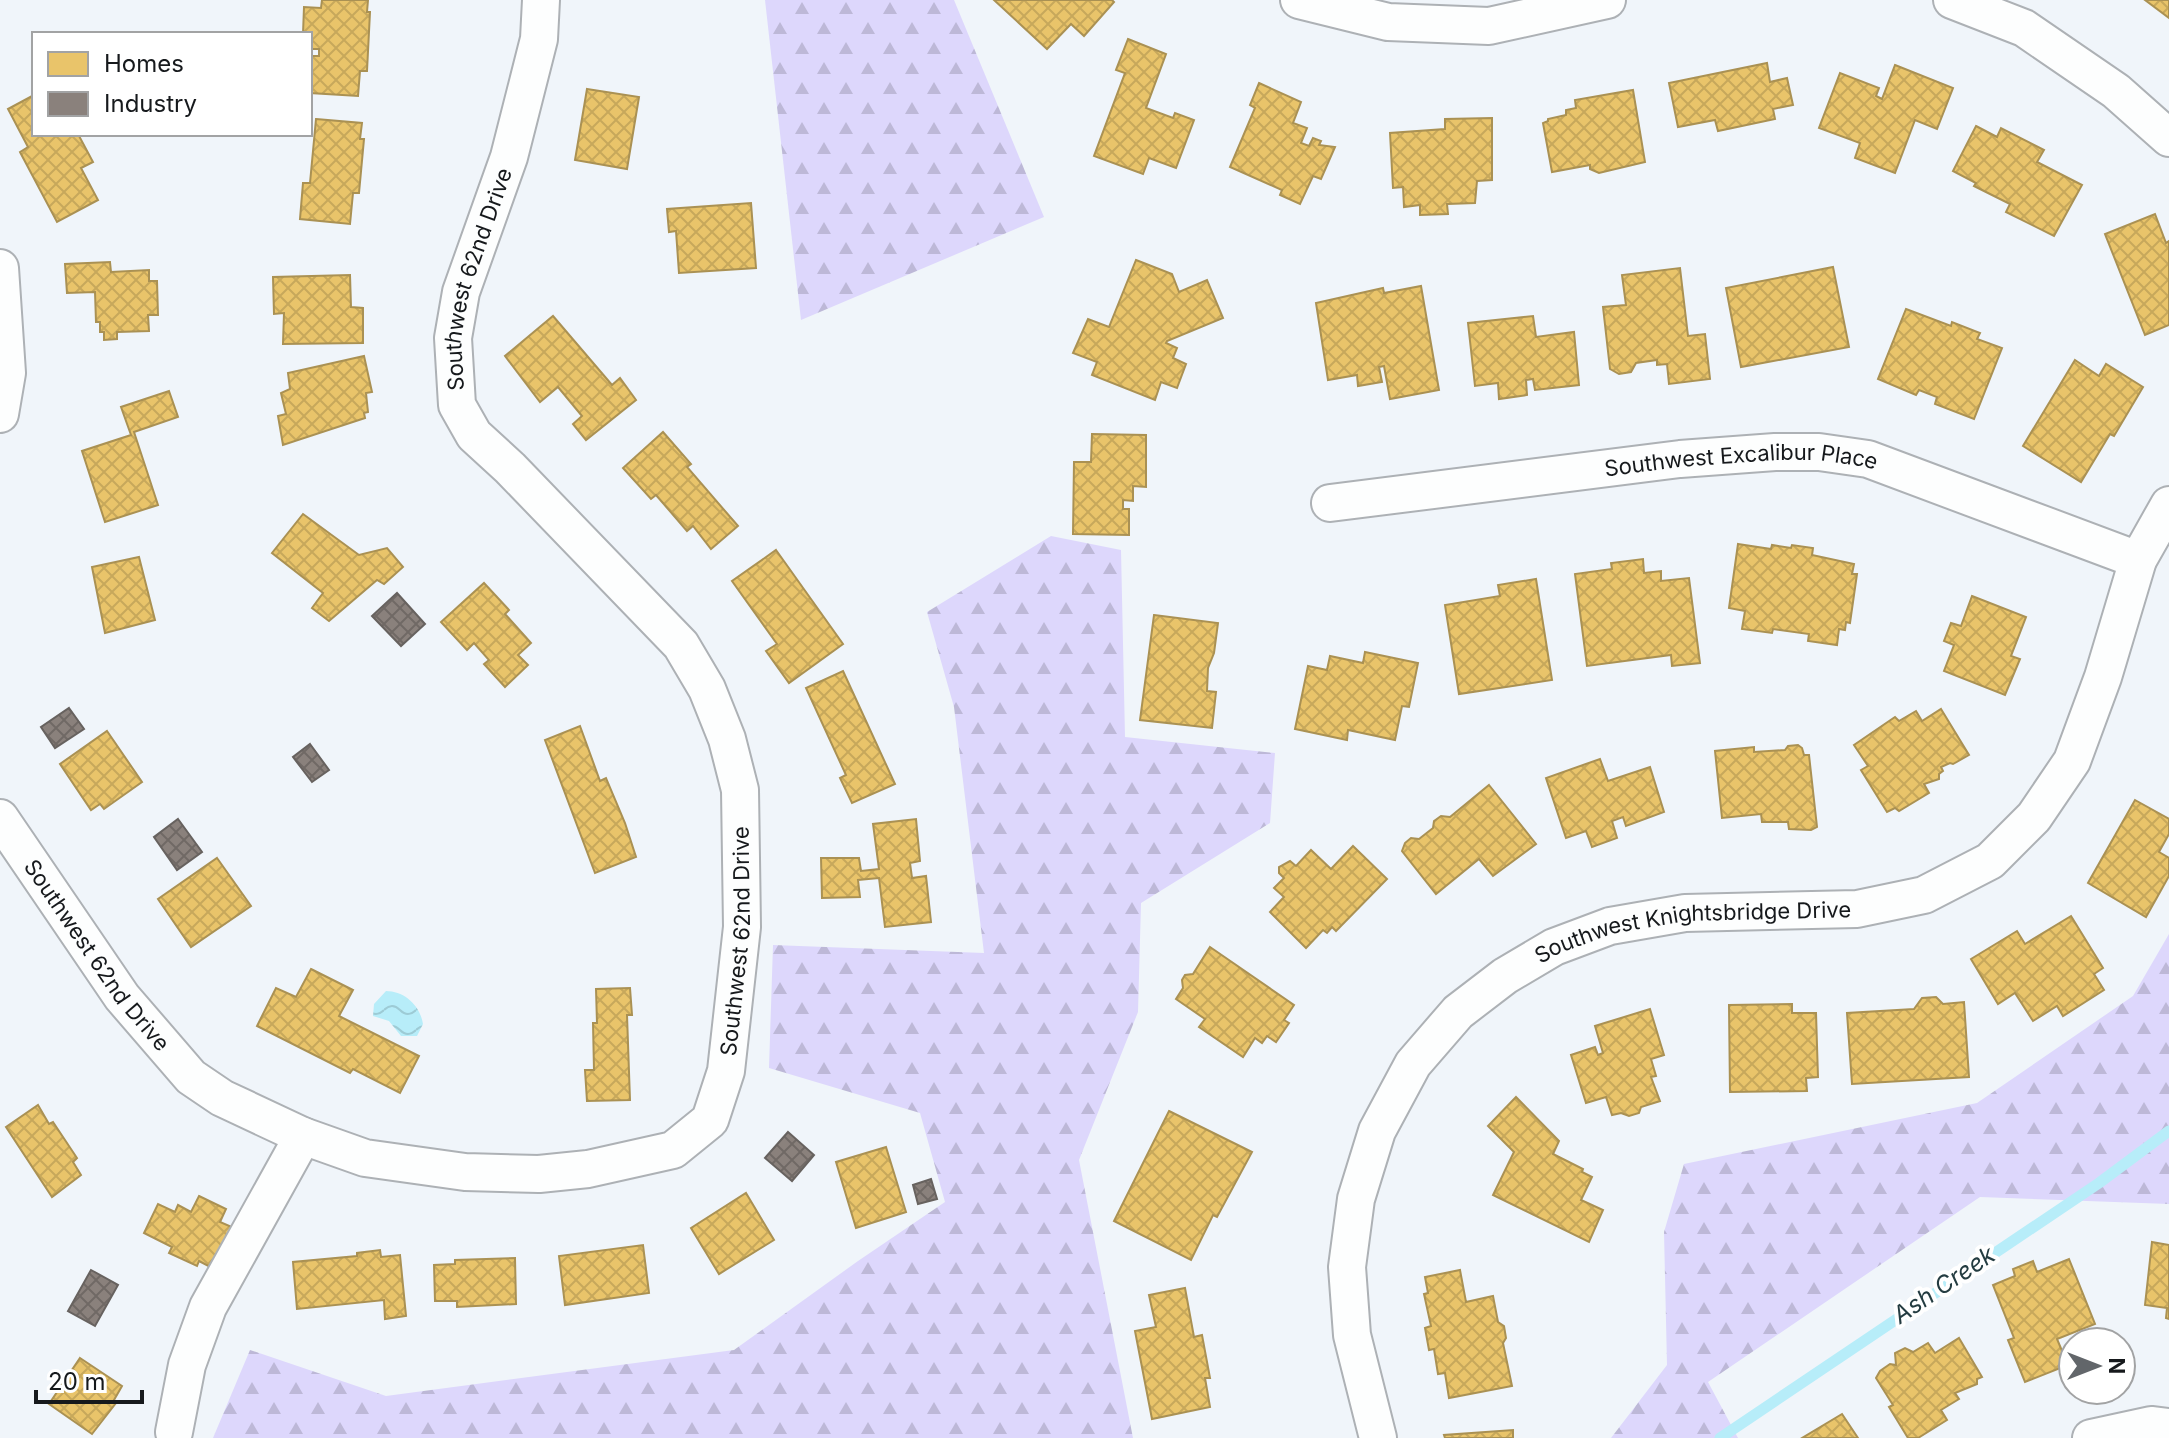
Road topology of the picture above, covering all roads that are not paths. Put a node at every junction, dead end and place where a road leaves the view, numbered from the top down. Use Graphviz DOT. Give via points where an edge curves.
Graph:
graph roads {
  1 [pos="541,0"];
  2 [pos="1299,0"];
  3 [pos="1607,0"];
  4 [pos="1952,0"];
  5 [pos="2169,138"];
  6 [pos="0,268"];
  7 [pos="0,414"];
  8 [pos="1330,503"];
  9 [pos="2169,505"];
  10 [pos="2138,560"];
  11 [pos="0,818"];
  12 [pos="303,1136"];
  13 [pos="2169,1427"];
  14 [pos="174,1432"];
  15 [pos="1378,1438"];
  16 [pos="2091,1438"];
  1 -- 12 [label="street, Southwest 62nd Drive" via="539,39 509,157 461,292 453,338 457,405 474,435 681,645 707,689 740,790 742,927 726,1071 710,1120 673,1150 588,1169 465,1172 365,1158"];
  2 -- 3 [label="street" via="1388,22 1489,26"];
  4 -- 5 [label="street" via="2024,28 2116,91"];
  6 -- 7 [label="street" via="7,373"];
  8 -- 10 [label="street, Southwest Excalibur Place" via="1680,459 1819,452 1868,459"];
  9 -- 10 [label="street, Southwest Knightsbridge Drive"];
  10 -- 15 [label="street, Southwest Knightsbridge Drive" via="2072,761 2034,817 1990,861 1924,895 1857,909 1685,913 1610,926 1554,947 1458,1012 1413,1064 1377,1131 1356,1199 1347,1267 1352,1335"];
  11 -- 12 [label="street, Southwest 62nd Drive" via="122,997 191,1077 222,1098"];
  12 -- 14 [label="street" via="208,1307 187,1365"];
  13 -- 16 [label="street" via="2151,1425"];
}
